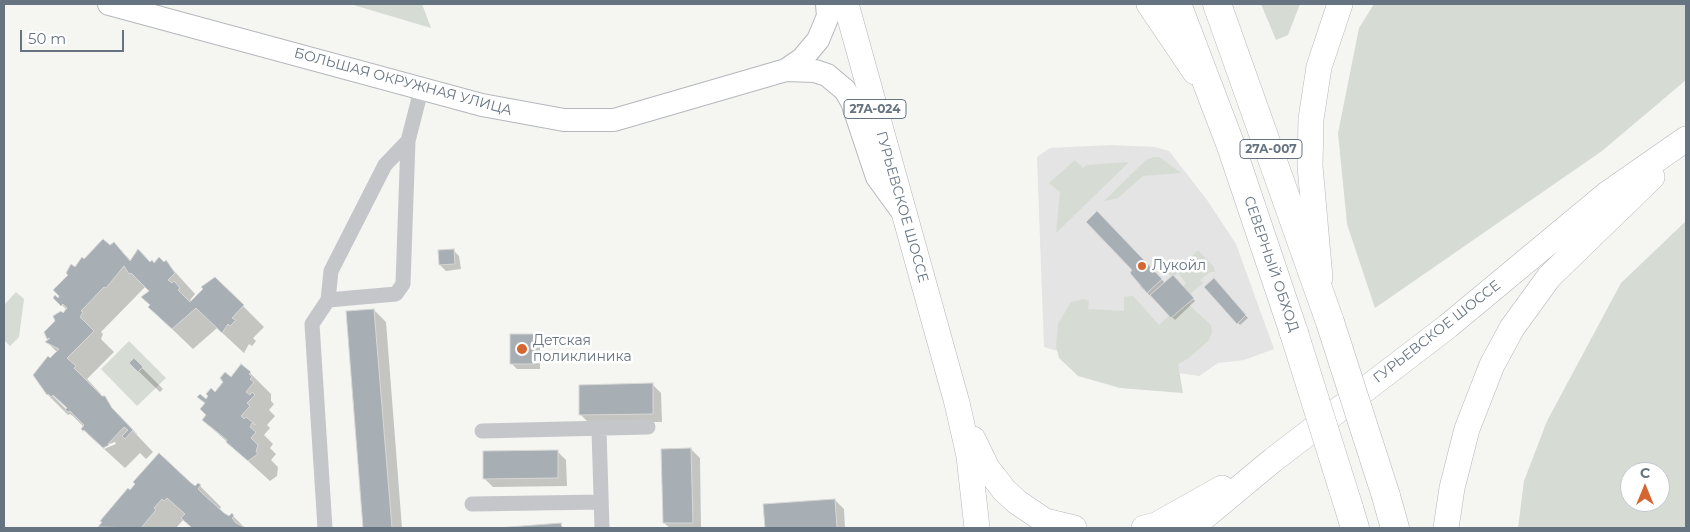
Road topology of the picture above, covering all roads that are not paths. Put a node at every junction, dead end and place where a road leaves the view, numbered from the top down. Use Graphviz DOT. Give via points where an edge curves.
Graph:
graph roads {
  1 [pos="109,4"];
  2 [pos="827,4"];
  3 [pos="846,4"];
  4 [pos="1149,4"];
  5 [pos="1176,4"];
  6 [pos="1217,4"];
  7 [pos="1340,4"];
  8 [pos="786,70"];
  9 [pos="419,87"];
  10 [pos="1685,140"];
  11 [pos="408,141"];
  12 [pos="1231,146"];
  13 [pos="904,215"];
  14 [pos="1321,295"];
  15 [pos="328,300"];
  16 [pos="959,410"];
  17 [pos="648,427"];
  18 [pos="482,430"];
  19 [pos="598,430"];
  20 [pos="1273,460"];
  21 [pos="600,502"];
  22 [pos="472,504"];
  23 [pos="1352,518"];
  24 [pos="325,528"];
  25 [pos="602,528"];
  26 [pos="977,528"];
  27 [pos="1074,528"];
  28 [pos="1144,528"];
  29 [pos="1191,528"];
  30 [pos="1395,528"];
  31 [pos="1446,528"];
  1 -- 9 [label="main road, БОЛЬШАЯ ОКРУЖНАЯ УЛИЦА"];
  2 -- 8 [label="main road" via="828,16 818,40 802,59"];
  3 -- 13 [label="main road, ГУРЬЕВСКОЕ ШОССЕ / 27А-024"];
  4 -- 12 [label="main road" via="1188,59"];
  5 -- 12 [label="highway, СЕВЕРНЫЙ ОБХОД / 27А-007"];
  6 -- 14 [label="highway, 27А-007"];
  7 -- 14 [label="main road" via="1319,67 1311,119 1310,166"];
  8 -- 9 [label="main road, БОЛЬШАЯ ОКРУЖНАЯ УЛИЦА" via="614,120 564,120 482,105"];
  8 -- 13 [label="main road" via="826,75 845,90 877,177"];
  9 -- 11 [label="street"];
  10 -- 20 [label="main road, ГУРЬЕВСКОЕ ШОССЕ" via="1607,194 1448,326"];
  10 -- 31 [label="main road" via="1642,188 1549,277 1512,328 1492,365 1470,420 1457,466"];
  11 -- 15 [label="street" via="385,165 331,271"];
  11 -- 15 [label="street" via="403,284 396,294"];
  12 -- 23 [label="highway, СЕВЕРНЫЙ ОБХОД / 27А-007, bridge"];
  13 -- 16 [label="main road, ГУРЬЕВСКОЕ ШОССЕ / 27А-024"];
  14 -- 30 [label="highway, 27А-007, bridge"];
  15 -- 24 [label="street" via="312,324"];
  16 -- 26 [label="main road"];
  16 -- 27 [label="main road" via="987,468 1004,490 1045,521"];
  17 -- 19 [label="street"];
  18 -- 19 [label="street"];
  19 -- 21 [label="street"];
  20 -- 28 [label="main road" via="1156,525"];
  20 -- 29 [label="main road, ГУРЬЕВСКОЕ ШОССЕ"];
  21 -- 22 [label="street"];
  21 -- 25 [label="street"];
}
